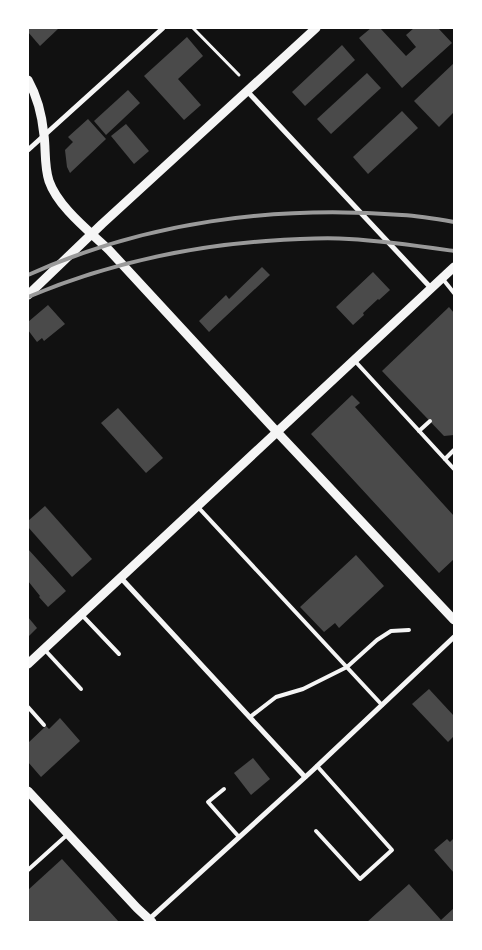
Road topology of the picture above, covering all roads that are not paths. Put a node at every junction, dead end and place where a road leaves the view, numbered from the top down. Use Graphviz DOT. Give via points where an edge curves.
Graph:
graph roads {
  1 [pos="163,28"];
  2 [pos="316,28"];
  3 [pos="28,80"];
  4 [pos="247,91"];
  5 [pos="44,134"];
  6 [pos="28,150"];
  7 [pos="91,234"];
  8 [pos="454,267"];
  9 [pos="442,278"];
  10 [pos="431,288"];
  11 [pos="454,293"];
  12 [pos="28,295"];
  13 [pos="354,360"];
  14 [pos="430,421"];
  15 [pos="420,431"];
  16 [pos="276,432"];
  17 [pos="454,450"];
  18 [pos="445,459"];
  19 [pos="454,469"];
  20 [pos="197,506"];
  21 [pos="121,578"];
  22 [pos="81,614"];
  23 [pos="454,620"];
  24 [pos="409,630"];
  25 [pos="454,637"];
  26 [pos="44,649"];
  27 [pos="119,654"];
  28 [pos="28,664"];
  29 [pos="347,667"];
  30 [pos="81,689"];
  31 [pos="382,705"];
  32 [pos="28,707"];
  33 [pos="250,717"];
  34 [pos="44,725"];
  35 [pos="317,766"];
  36 [pos="305,777"];
  37 [pos="224,789"];
  38 [pos="28,791"];
  39 [pos="316,831"];
  40 [pos="68,834"];
  41 [pos="239,837"];
  42 [pos="28,870"];
  43 [pos="149,922"];
  1 -- 5 [label="street"];
  2 -- 4 [label="street"];
  3 -- 5 [label="street" via="38,104"];
  4 -- 7 [label="street"];
  4 -- 10 [label="street"];
  5 -- 6 [label="street"];
  5 -- 7 [label="street" via="49,181 58,198"];
  7 -- 12 [label="street"];
  7 -- 16 [label="street"];
  8 -- 9 [label="street"];
  9 -- 10 [label="street"];
  9 -- 11 [label="lane"];
  10 -- 13 [label="street"];
  13 -- 15 [label="lane"];
  13 -- 16 [label="street"];
  14 -- 15 [label="lane"];
  15 -- 18 [label="lane"];
  16 -- 20 [label="street"];
  16 -- 23 [label="street"];
  17 -- 18 [label="lane"];
  18 -- 19 [label="lane"];
  20 -- 21 [label="street"];
  20 -- 29 [label="lane"];
  21 -- 22 [label="street"];
  21 -- 33 [label="street"];
  22 -- 26 [label="street"];
  22 -- 27 [label="lane"];
  24 -- 29 [label="lane" via="391,631"];
  25 -- 31 [label="street"];
  26 -- 28 [label="street"];
  26 -- 30 [label="lane"];
  29 -- 31 [label="lane"];
  29 -- 33 [label="lane" via="303,689 276,697"];
  31 -- 35 [label="street"];
  32 -- 34 [label="lane"];
  33 -- 36 [label="street"];
  35 -- 36 [label="street"];
  35 -- 39 [label="lane" via="392,850 360,879"];
  36 -- 41 [label="street"];
  37 -- 41 [label="lane" via="208,802"];
  38 -- 40 [label="street"];
  40 -- 42 [label="lane"];
  40 -- 43 [label="street"];
  41 -- 43 [label="street"];
}
